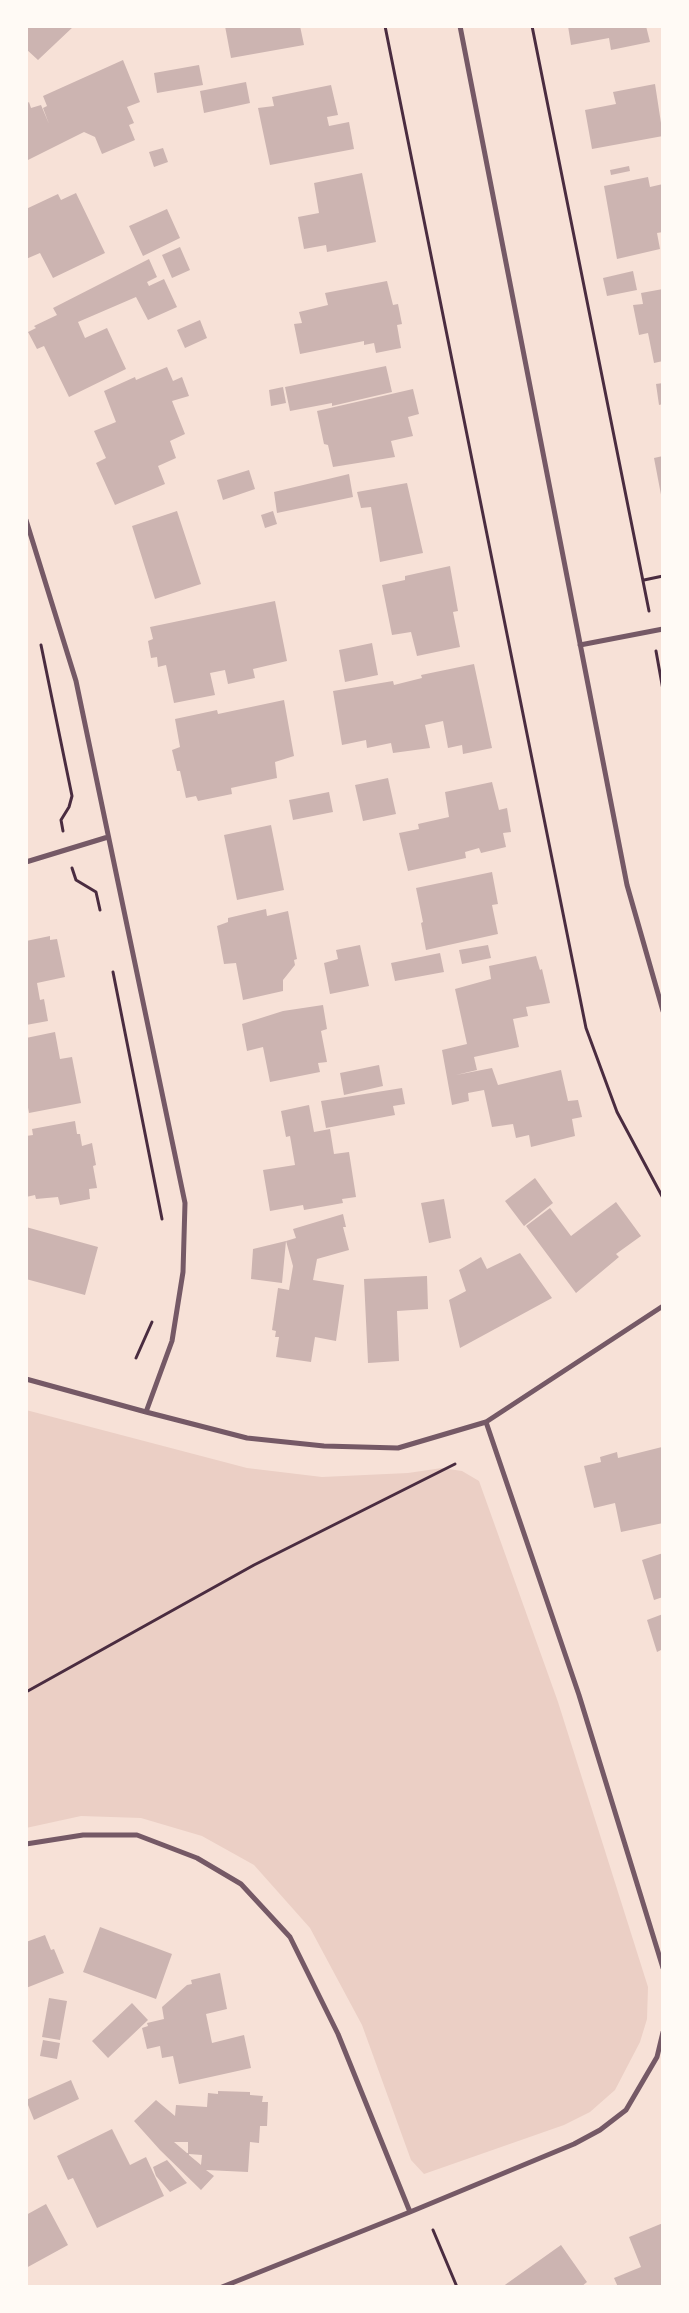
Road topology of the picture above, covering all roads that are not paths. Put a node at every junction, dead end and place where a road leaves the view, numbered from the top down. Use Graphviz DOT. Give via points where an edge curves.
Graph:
graph roads {
  1 [pos="460,26"];
  2 [pos="26,520"];
  3 [pos="663,629"];
  4 [pos="580,645"];
  5 [pos="108,837"];
  6 [pos="26,862"];
  7 [pos="663,1010"];
  8 [pos="663,1306"];
  9 [pos="26,1379"];
  10 [pos="146,1412"];
  11 [pos="486,1422"];
  12 [pos="26,1844"];
  13 [pos="663,1968"];
  14 [pos="663,2032"];
  15 [pos="410,2212"];
  16 [pos="222,2287"];
  1 -- 4 [label="street"];
  2 -- 5 [label="street" via="76,681"];
  3 -- 4 [label="street"];
  4 -- 7 [label="street" via="627,886"];
  5 -- 6 [label="street"];
  5 -- 10 [label="street" via="185,1203 183,1272 172,1341"];
  8 -- 11 [label="street"];
  9 -- 10 [label="street"];
  10 -- 11 [label="street" via="247,1438 324,1446 398,1448"];
  11 -- 13 [label="street" via="579,1694"];
  12 -- 15 [label="street" via="83,1835 138,1835 197,1858 241,1884 290,1937 338,2034"];
  14 -- 15 [label="street" via="658,2056 626,2110 600,2130 574,2144"];
  15 -- 16 [label="street"];
}
